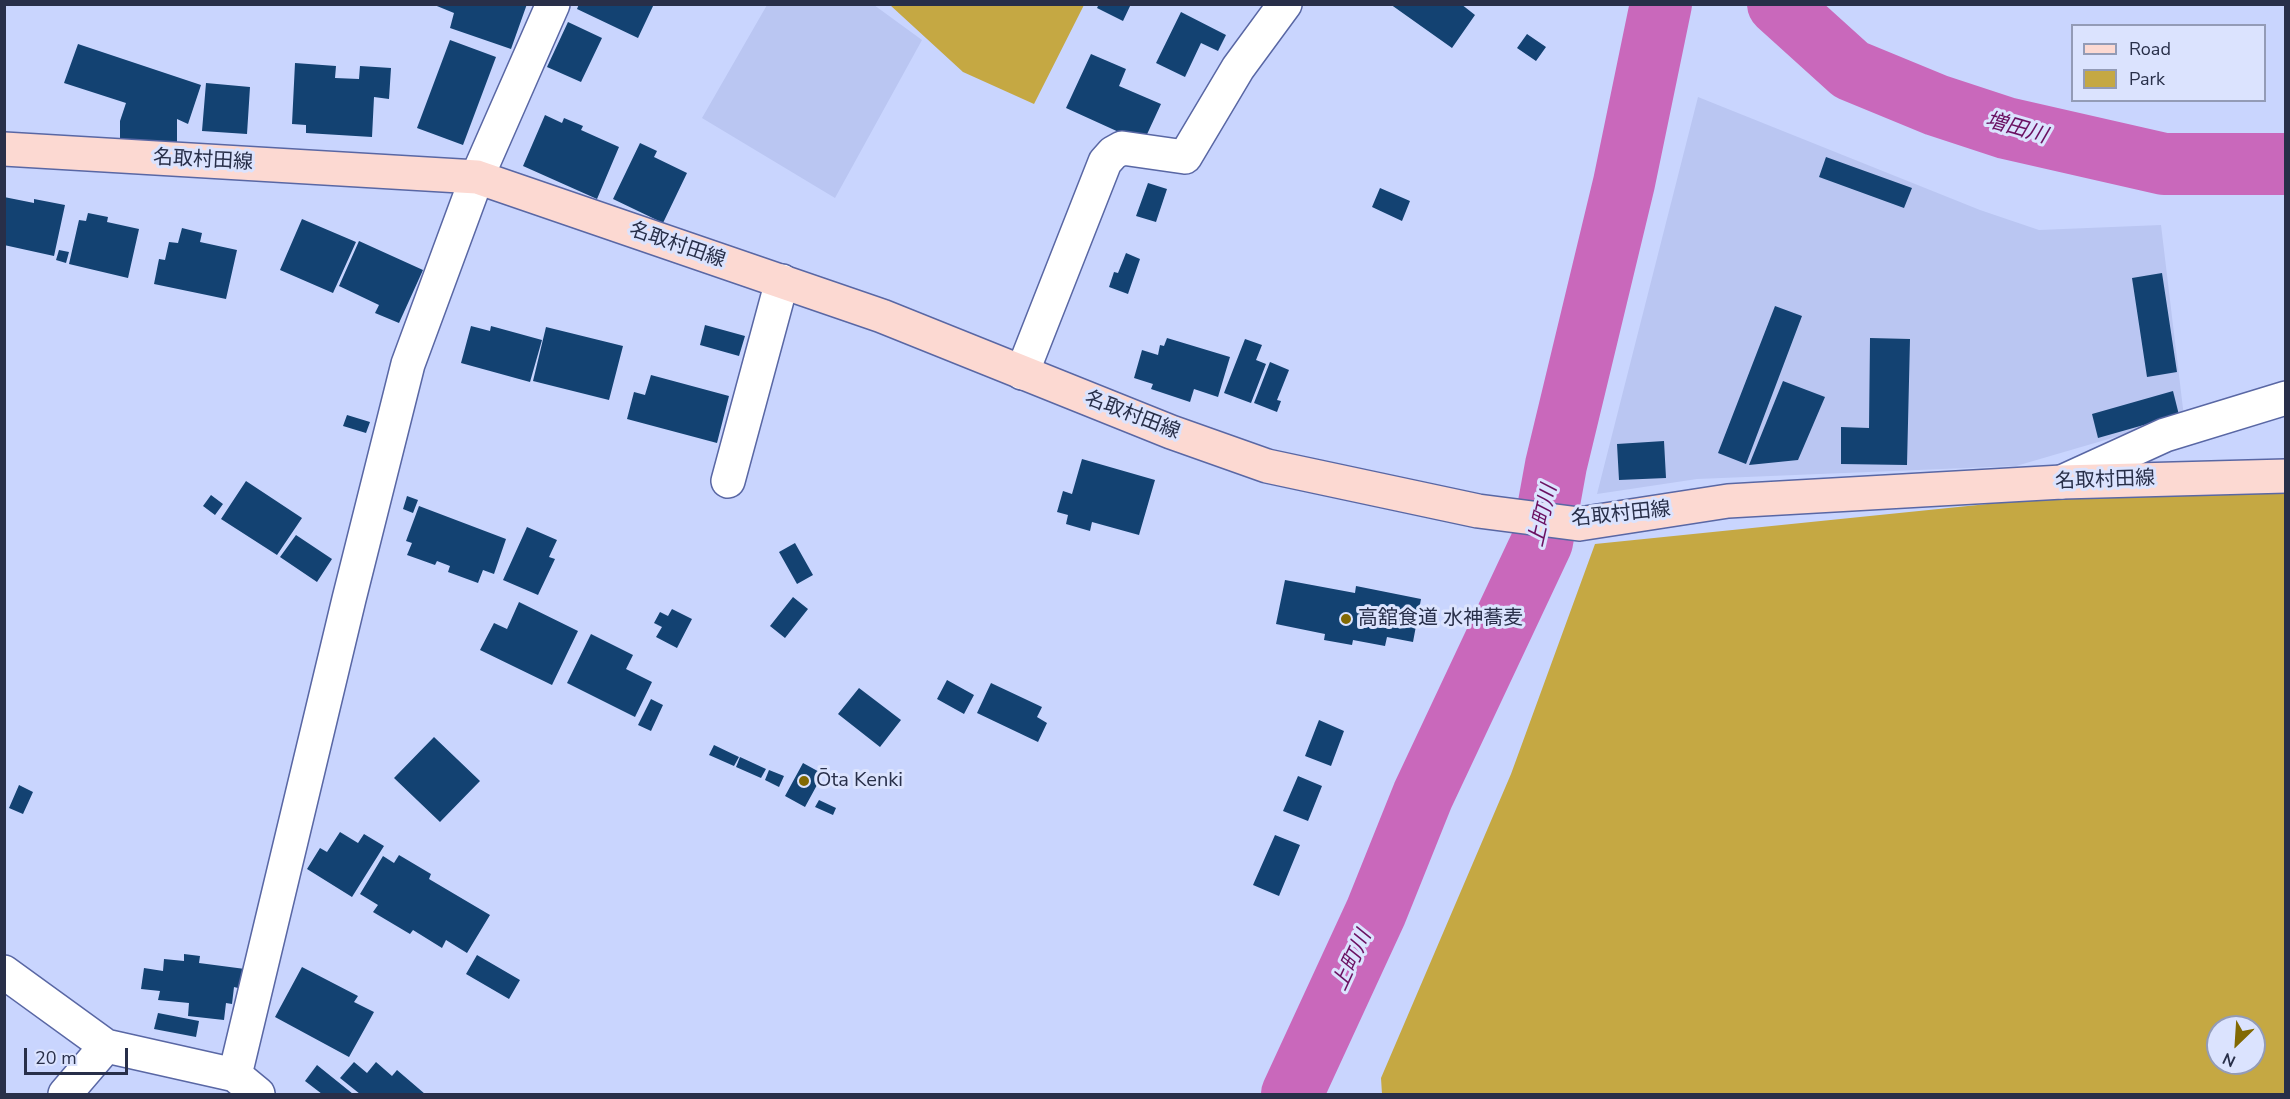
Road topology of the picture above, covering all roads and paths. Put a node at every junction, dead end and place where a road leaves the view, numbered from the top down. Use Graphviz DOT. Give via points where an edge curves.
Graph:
graph roads {
  1 [pos="554,4"];
  2 [pos="1285,4"];
  3 [pos="4,149"];
  4 [pos="477,177"];
  5 [pos="782,282"];
  6 [pos="1022,373"];
  7 [pos="2286,398"];
  8 [pos="2286,476"];
  9 [pos="728,481"];
  10 [pos="2062,482"];
  11 [pos="4,972"];
  12 [pos="106,1047"];
  13 [pos="247,1085"];
  14 [pos="65,1095"];
  1 -- 4 [label="street"];
  2 -- 6 [label="street" via="1238,68 1185,157 1122,148 1105,162"];
  3 -- 4 [label="main road, 名取村田線"];
  4 -- 5 [label="main road, 名取村田線"];
  4 -- 13 [label="street" via="408,364 346,610"];
  5 -- 6 [label="main road, 名取村田線" via="882,316"];
  5 -- 9 [label="street"];
  6 -- 10 [label="main road, 名取村田線" via="1267,466 1478,511 1558,522 1579,524 1728,501"];
  7 -- 10 [label="street" via="2165,435"];
  8 -- 10 [label="main road, 名取村田線"];
  11 -- 12 [label="street"];
  12 -- 13 [label="street"];
  12 -- 14 [label="street"];
}
